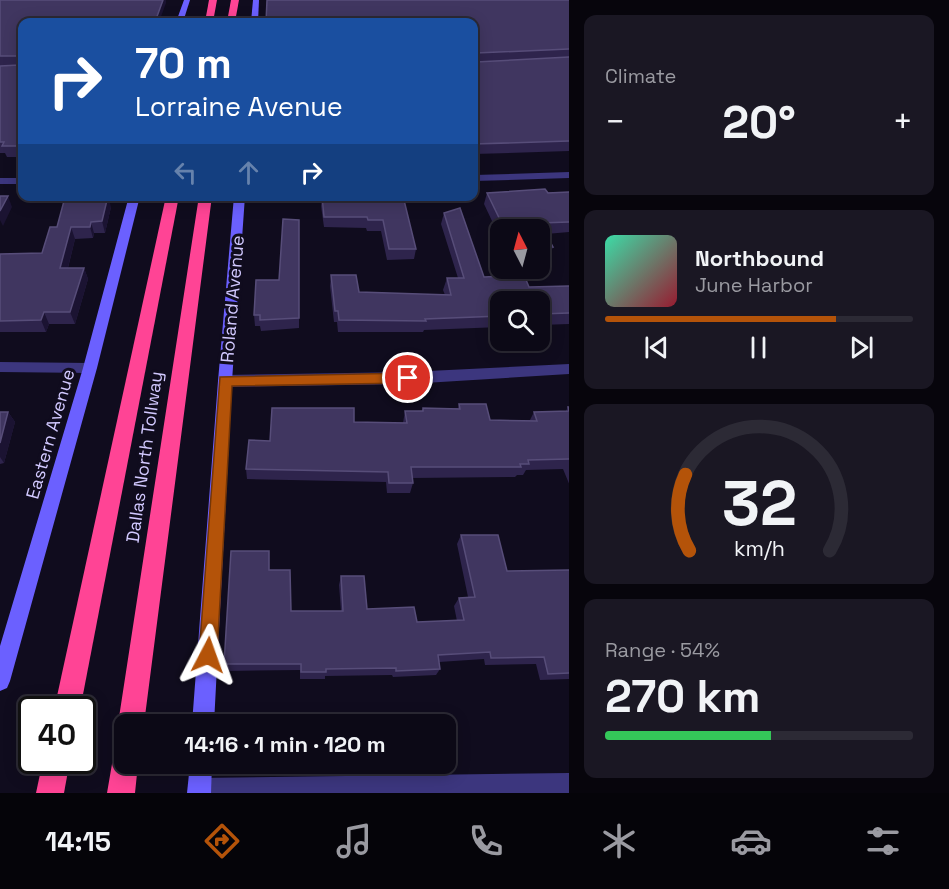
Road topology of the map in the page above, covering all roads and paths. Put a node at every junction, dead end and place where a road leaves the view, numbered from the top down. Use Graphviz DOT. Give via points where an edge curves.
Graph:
graph roads {
  1 [pos="187,0"];
  2 [pos="213,0"];
  3 [pos="235,0"];
  4 [pos="256,0"];
  5 [pos="180,18"];
  6 [pos="210,18"];
  7 [pos="232,18"];
  8 [pos="255,18"];
  9 [pos="569,175"];
  10 [pos="478,178"];
  11 [pos="0,181"];
  12 [pos="18,181"];
  13 [pos="134,201"];
  14 [pos="172,201"];
  15 [pos="205,201"];
  16 [pos="240,201"];
  17 [pos="0,367"];
  18 [pos="90,368"];
  19 [pos="569,369"];
  20 [pos="225,381"];
  21 [pos="0,681"];
  22 [pos="70,696"];
  23 [pos="132,714"];
  24 [pos="204,714"];
  25 [pos="54,774"];
  26 [pos="124,774"];
  27 [pos="200,774"];
  28 [pos="569,784"];
  29 [pos="199,791"];
  30 [pos="50,793"];
  31 [pos="121,793"];
  1 -- 5 [label="street"];
  2 -- 6 [label="highway"];
  3 -- 7 [label="highway"];
  4 -- 8 [label="street"];
  9 -- 10 [label="street"];
  11 -- 12 [label="street"];
  13 -- 18 [label="street, Eastern Avenue"];
  14 -- 22 [label="highway, Dallas North Tollway"];
  15 -- 23 [label="highway, Dallas North Tollway"];
  16 -- 20 [label="street, Roland Avenue"];
  17 -- 18 [label="street"];
  18 -- 21 [label="street, Eastern Avenue"];
  19 -- 20 [label="street" via="408,378"];
  20 -- 24 [label="street, Roland Avenue"];
  25 -- 30 [label="highway"];
  26 -- 31 [label="highway"];
  27 -- 29 [label="street"];
  28 -- 29 [label="street"];
}
